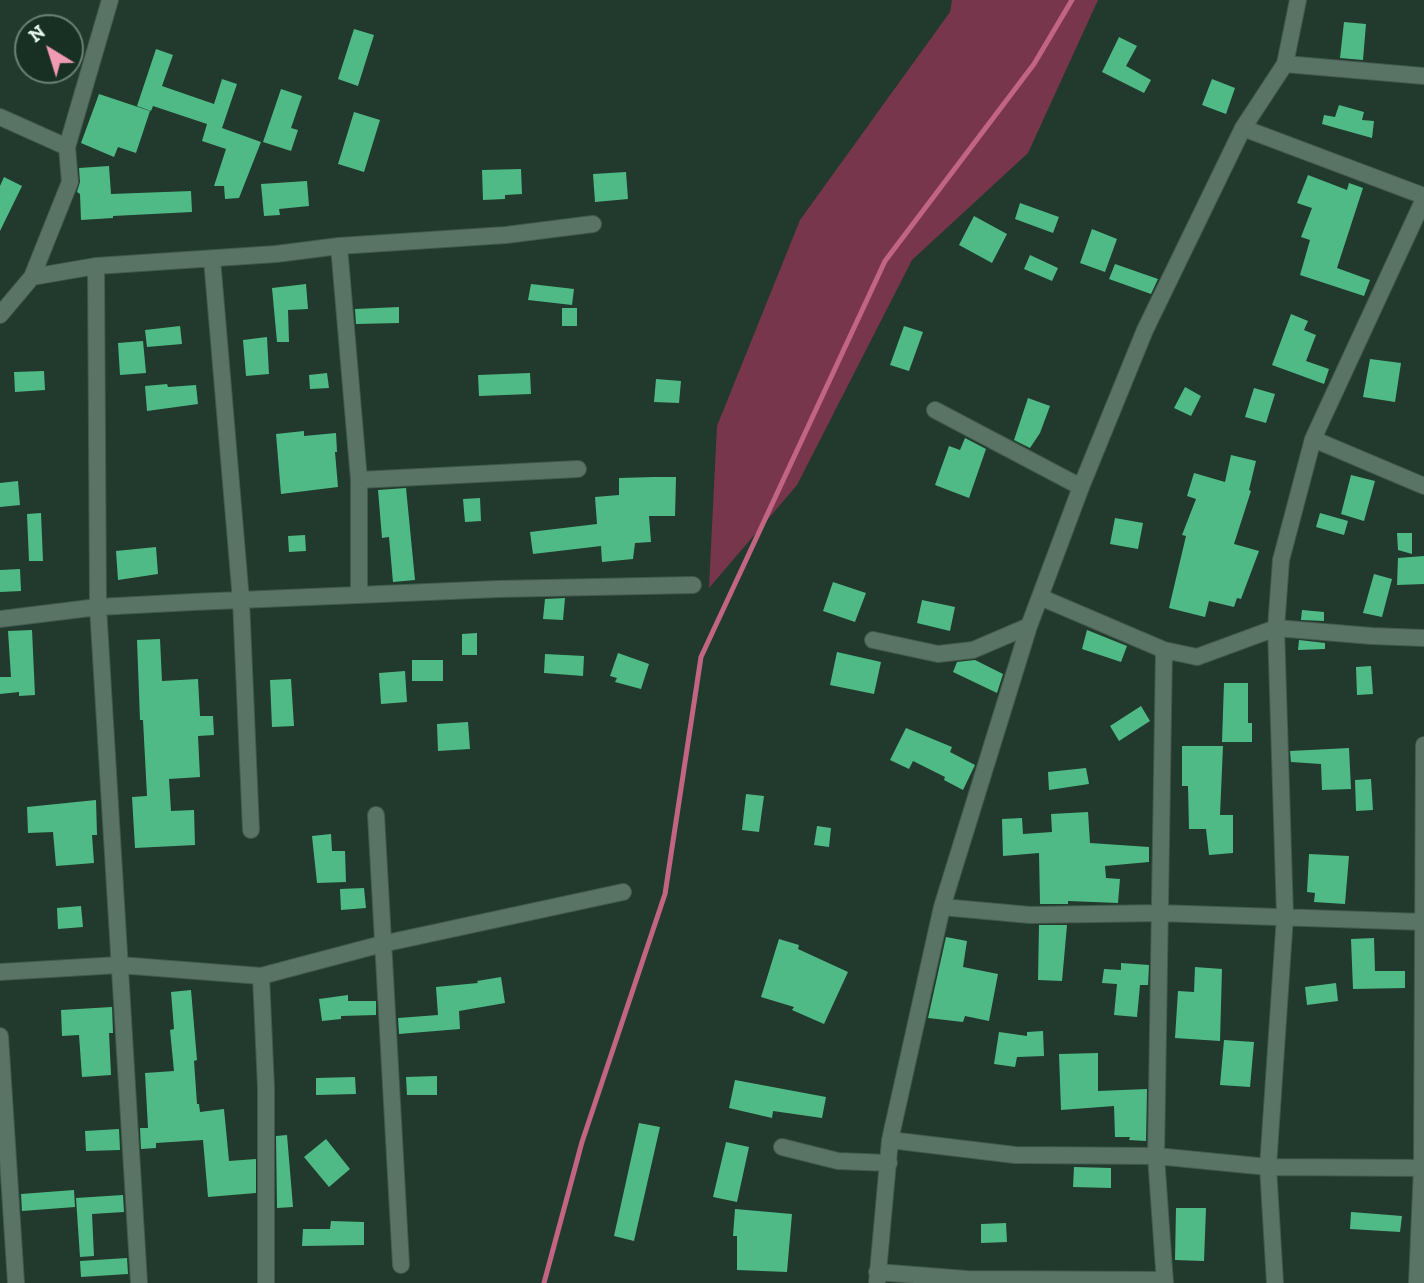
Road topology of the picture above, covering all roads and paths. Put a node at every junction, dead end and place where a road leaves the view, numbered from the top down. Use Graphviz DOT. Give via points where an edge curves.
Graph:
graph roads {
  1 [pos="110,0"];
  2 [pos="1298,0"];
  3 [pos="1285,64"];
  4 [pos="1424,76"];
  5 [pos="0,117"];
  6 [pos="1243,128"];
  7 [pos="67,147"];
  8 [pos="1424,198"];
  9 [pos="593,224"];
  10 [pos="339,246"];
  11 [pos="212,259"];
  12 [pos="96,266"];
  13 [pos="32,277"];
  14 [pos="0,315"];
  15 [pos="935,410"];
  16 [pos="1313,439"];
  17 [pos="578,468"];
  18 [pos="359,480"];
  19 [pos="1424,486"];
  20 [pos="1081,487"];
  21 [pos="693,585"];
  22 [pos="359,595"];
  23 [pos="1040,597"];
  24 [pos="241,600"];
  25 [pos="97,607"];
  26 [pos="0,619"];
  27 [pos="1029,626"];
  28 [pos="1276,628"];
  29 [pos="1424,638"];
  30 [pos="873,640"];
  31 [pos="1164,650"];
  32 [pos="1424,745"];
  33 [pos="1424,763"];
  34 [pos="376,815"];
  35 [pos="251,830"];
  36 [pos="622,892"];
  37 [pos="942,906"];
  38 [pos="1159,913"];
  39 [pos="1285,916"];
  40 [pos="1423,922"];
  41 [pos="382,944"];
  42 [pos="119,965"];
  43 [pos="0,972"];
  44 [pos="261,976"];
  45 [pos="0,1036"];
  46 [pos="890,1140"];
  47 [pos="782,1147"];
  48 [pos="1156,1156"];
  49 [pos="889,1163"];
  50 [pos="1268,1167"];
  51 [pos="1423,1168"];
  52 [pos="401,1265"];
  53 [pos="877,1278"];
  54 [pos="1024,1281"];
  55 [pos="1165,1282"];
  56 [pos="16,1283"];
  57 [pos="139,1283"];
  58 [pos="266,1283"];
  59 [pos="1275,1283"];
  60 [pos="1417,1283"];
  1 -- 7 [label="street"];
  2 -- 3 [label="street"];
  3 -- 4 [label="street"];
  3 -- 6 [label="street"];
  5 -- 7 [label="street"];
  6 -- 8 [label="street"];
  6 -- 20 [label="street" via="1145,330"];
  7 -- 13 [label="street" via="70,182"];
  8 -- 16 [label="street"];
  9 -- 10 [label="street"];
  10 -- 11 [label="street"];
  10 -- 18 [label="street"];
  11 -- 12 [label="street"];
  11 -- 24 [label="street"];
  12 -- 13 [label="street"];
  12 -- 25 [label="street"];
  13 -- 14 [label="street"];
  15 -- 20 [label="street"];
  16 -- 19 [label="street"];
  16 -- 28 [label="street" via="1281,560"];
  17 -- 18 [label="street"];
  18 -- 22 [label="street"];
  20 -- 23 [label="street"];
  21 -- 22 [label="street"];
  22 -- 24 [label="street"];
  23 -- 27 [label="street"];
  23 -- 31 [label="street"];
  24 -- 25 [label="street"];
  24 -- 35 [label="street"];
  25 -- 26 [label="street"];
  25 -- 42 [label="street"];
  27 -- 30 [label="street" via="973,650 938,654"];
  27 -- 37 [label="street"];
  28 -- 29 [label="street"];
  28 -- 31 [label="street" via="1197,657"];
  28 -- 39 [label="street"];
  31 -- 38 [label="street"];
  32 -- 33 [label="street"];
  33 -- 40 [label="street"];
  34 -- 41 [label="street"];
  36 -- 41 [label="street"];
  37 -- 38 [label="street" via="1030,915"];
  37 -- 46 [label="street"];
  38 -- 39 [label="street"];
  38 -- 48 [label="street"];
  39 -- 40 [label="street"];
  39 -- 50 [label="street"];
  40 -- 51 [label="street"];
  41 -- 44 [label="street"];
  41 -- 52 [label="street"];
  42 -- 43 [label="street"];
  42 -- 44 [label="street"];
  42 -- 57 [label="street"];
  44 -- 58 [label="street"];
  45 -- 56 [label="street"];
  46 -- 48 [label="street" via="1015,1155"];
  46 -- 49 [label="street"];
  47 -- 49 [label="street" via="838,1161"];
  48 -- 50 [label="street"];
  48 -- 55 [label="street"];
  49 -- 53 [label="street"];
  50 -- 51 [label="street"];
  50 -- 59 [label="street"];
  51 -- 60 [label="street"];
  53 -- 54 [label="street"];
  54 -- 55 [label="street"];
}
